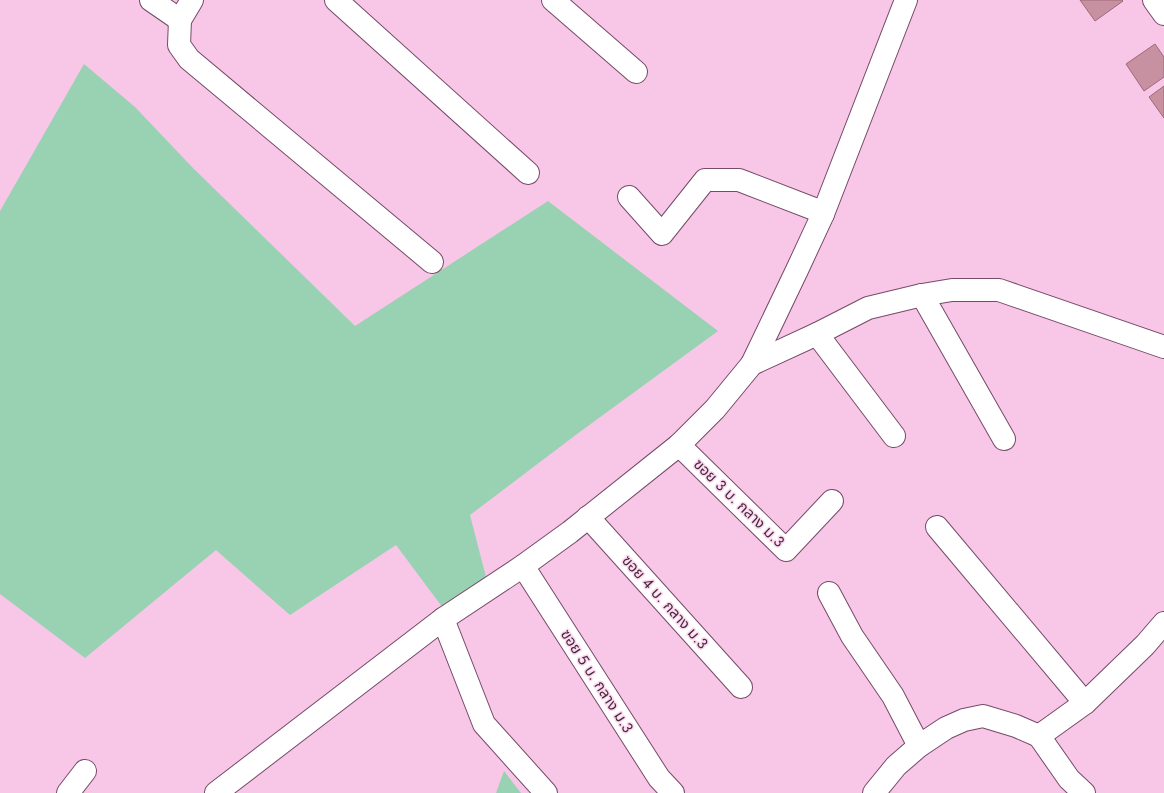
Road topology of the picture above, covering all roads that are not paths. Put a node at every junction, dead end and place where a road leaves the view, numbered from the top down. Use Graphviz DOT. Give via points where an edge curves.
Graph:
graph roads {
  1 [pos="151,0"];
  2 [pos="192,0"];
  3 [pos="336,0"];
  4 [pos="553,0"];
  5 [pos="906,0"];
  6 [pos="1154,0"];
  7 [pos="1164,14"];
  8 [pos="180,20"];
  9 [pos="636,72"];
  10 [pos="528,173"];
  11 [pos="629,197"];
  12 [pos="823,214"];
  13 [pos="432,262"];
  14 [pos="922,295"];
  15 [pos="817,334"];
  16 [pos="1164,348"];
  17 [pos="752,364"];
  18 [pos="894,436"];
  19 [pos="1004,439"];
  20 [pos="679,445"];
  21 [pos="832,501"];
  22 [pos="588,517"];
  23 [pos="937,527"];
  24 [pos="523,566"];
  25 [pos="829,594"];
  26 [pos="443,619"];
  27 [pos="1164,623"];
  28 [pos="741,687"];
  29 [pos="1085,703"];
  30 [pos="1039,736"];
  31 [pos="919,746"];
  32 [pos="85,771"];
  33 [pos="1070,788"];
  34 [pos="68,793"];
  35 [pos="216,793"];
  36 [pos="546,793"];
  37 [pos="673,793"];
  38 [pos="874,793"];
  1 -- 8 [label="street"];
  2 -- 8 [label="street"];
  3 -- 10 [label="street"];
  4 -- 9 [label="street"];
  5 -- 12 [label="street"];
  6 -- 7 [label="street"];
  8 -- 13 [label="street" via="180,45 189,60"];
  11 -- 12 [label="street" via="662,234 705,180 739,180"];
  12 -- 17 [label="street"];
  14 -- 15 [label="street" via="868,308"];
  14 -- 16 [label="street" via="952,290 999,290"];
  14 -- 19 [label="street"];
  15 -- 17 [label="street"];
  15 -- 18 [label="street"];
  17 -- 20 [label="street" via="715,409"];
  20 -- 21 [label="street, ฃอย 3 บ. กลาง ม.3" via="786,550"];
  20 -- 22 [label="street"];
  22 -- 24 [label="street"];
  22 -- 28 [label="street, ฃอย 4 บ. กลาง ม.3"];
  23 -- 29 [label="street"];
  24 -- 26 [label="street"];
  24 -- 37 [label="street, ฃอย 5 บ. กลาง ม.3" via="659,778"];
  25 -- 31 [label="street" via="852,636 893,696"];
  26 -- 35 [label="street"];
  26 -- 36 [label="street" via="484,724"];
  27 -- 29 [label="street"];
  29 -- 30 [label="street"];
  30 -- 31 [label="street" via="983,716 964,720 946,728"];
  30 -- 33 [label="street"];
  31 -- 38 [label="street" via="896,766"];
  32 -- 34 [label="street"];
}
